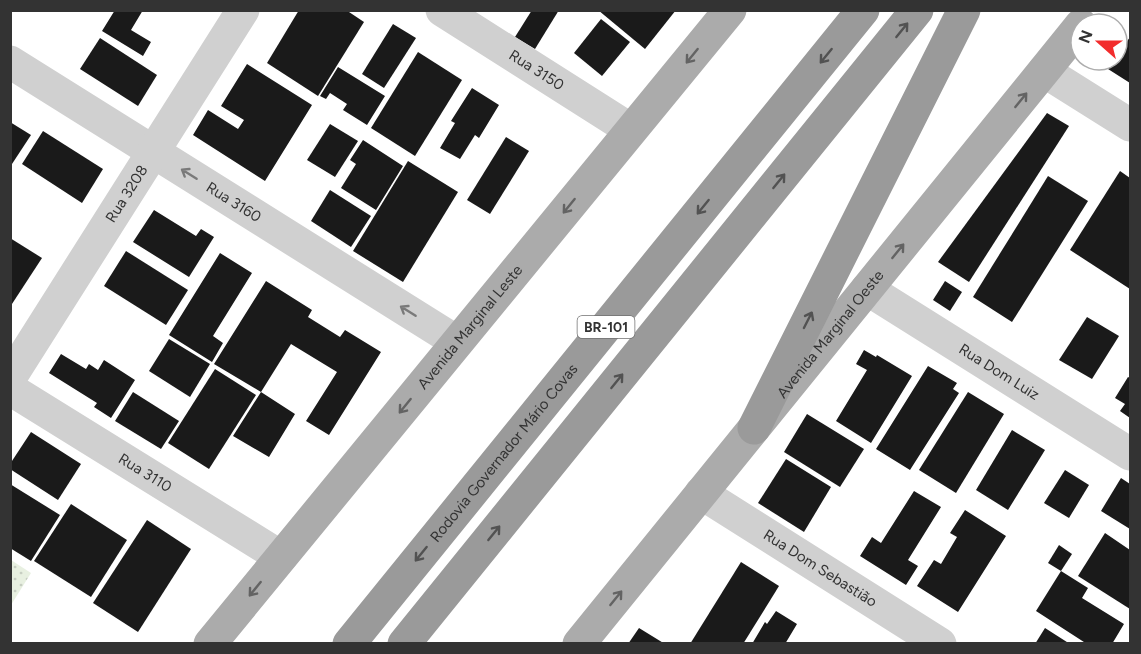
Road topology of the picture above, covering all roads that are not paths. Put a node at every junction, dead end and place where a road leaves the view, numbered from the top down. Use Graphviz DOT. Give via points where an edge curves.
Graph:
graph roads {
  1 [pos="243,10"];
  2 [pos="442,10"];
  3 [pos="730,10"];
  4 [pos="863,10"];
  5 [pos="917,10"];
  6 [pos="964,10"];
  7 [pos="1069,41"];
  8 [pos="10,62"];
  9 [pos="1044,71"];
  10 [pos="1131,125"];
  11 [pos="631,130"];
  12 [pos="154,152"];
  13 [pos="867,289"];
  14 [pos="457,342"];
  15 [pos="10,378"];
  16 [pos="10,388"];
  17 [pos="754,428"];
  18 [pos="1131,454"];
  19 [pos="701,493"];
  20 [pos="281,557"];
  21 [pos="210,644"];
  22 [pos="349,644"];
  23 [pos="404,644"];
  24 [pos="579,644"];
  25 [pos="940,644"];
  1 -- 12 [label="street, Rua 3208"];
  2 -- 11 [label="street, Rua 3150"];
  3 -- 11 [label="main road, Avenida Marginal Leste, one-way"];
  4 -- 22 [label="highway, Rodovia Governador Mário Covas / BR-101, one-way"];
  23 -- 5 [label="highway, BR-101, one-way"];
  17 -- 6 [label="highway, one-way"];
  7 -- 9 [label="main road, Avenida Marginal Oeste"];
  8 -- 12 [label="street, Rua 3160"];
  9 -- 10 [label="street"];
  13 -- 9 [label="main road, Avenida Marginal Oeste, one-way"];
  11 -- 14 [label="main road, Avenida Marginal Leste, one-way"];
  14 -- 12 [label="street, Rua 3160, one-way"];
  12 -- 15 [label="street, Rua 3208"];
  13 -- 17 [label="main road, Avenida Marginal Oeste"];
  13 -- 18 [label="street, Rua Dom Luiz"];
  14 -- 20 [label="main road, Avenida Marginal Leste, one-way"];
  16 -- 20 [label="street, Rua 3110"];
  17 -- 19 [label="main road, Avenida Marginal Oeste"];
  24 -- 19 [label="main road, Avenida Marginal Oeste, one-way"];
  19 -- 25 [label="street, Rua Dom Sebastião"];
  20 -- 21 [label="main road, Avenida Marginal Leste, one-way"];
}
